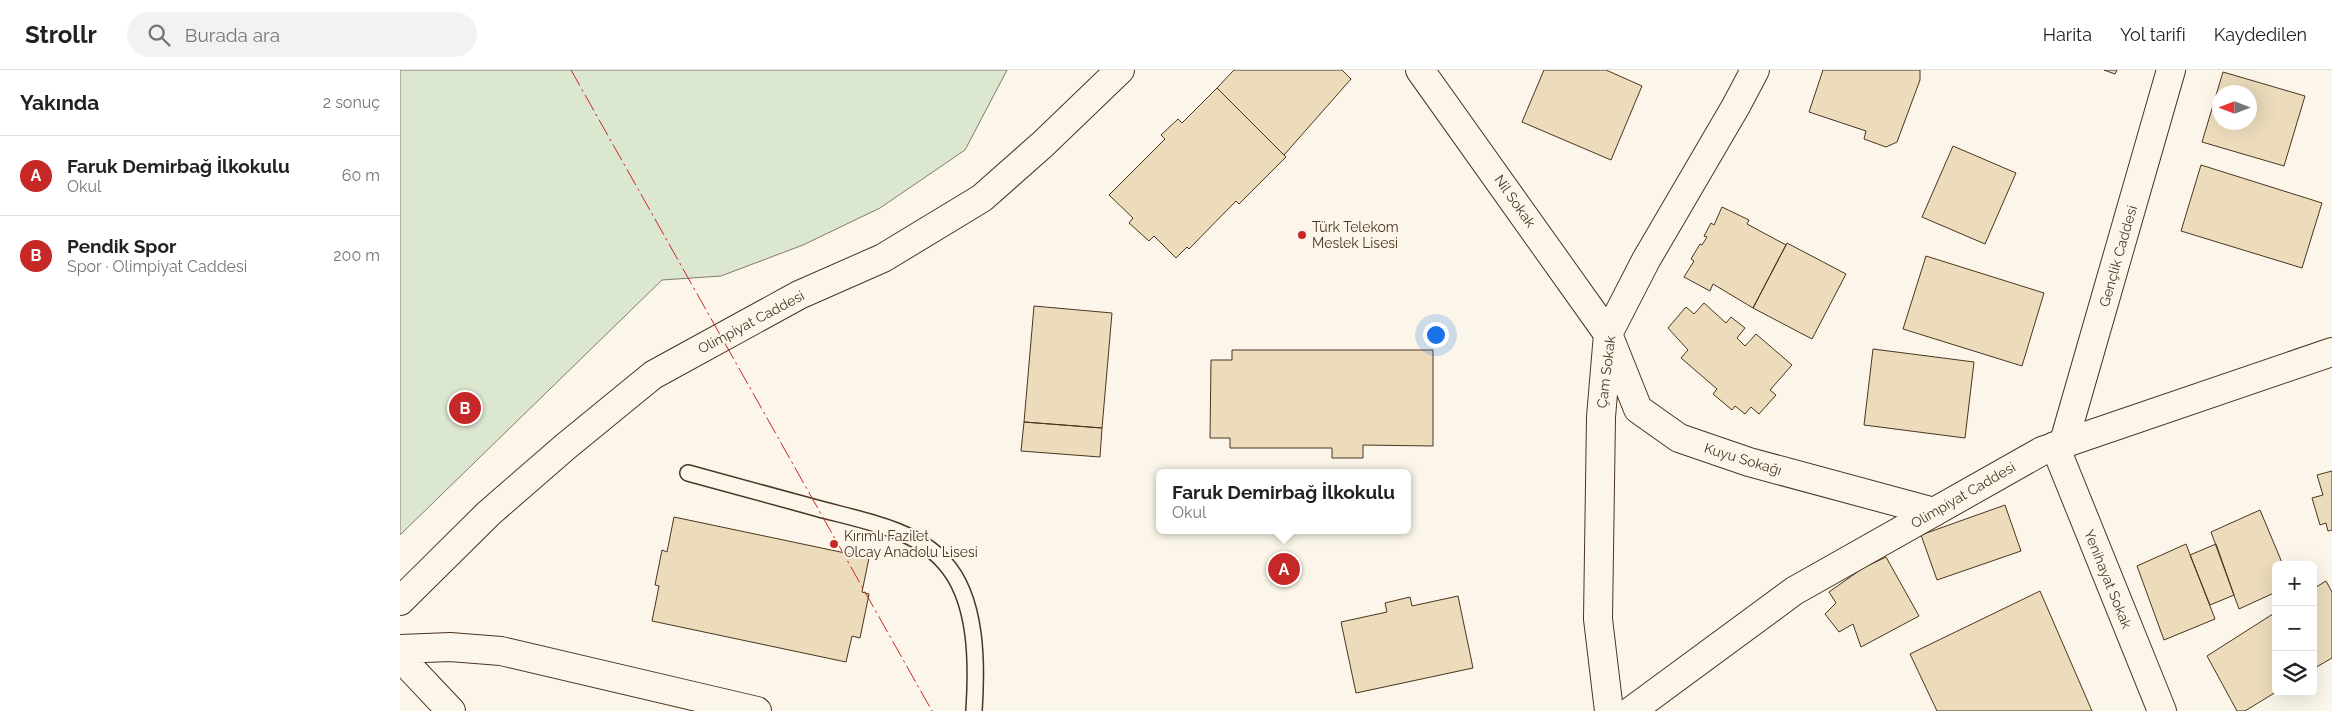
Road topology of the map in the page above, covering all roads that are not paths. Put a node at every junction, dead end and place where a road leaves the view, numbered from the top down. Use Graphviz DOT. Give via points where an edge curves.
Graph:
graph roads {
  1 [pos="1120,70"];
  2 [pos="1420,70"];
  3 [pos="1755,70"];
  4 [pos="2171,70"];
  5 [pos="1608,334"];
  6 [pos="2332,352"];
  7 [pos="2060,444"];
  8 [pos="688,473"];
  9 [pos="1934,512"];
  10 [pos="400,601"];
  11 [pos="400,649"];
  12 [pos="400,657"];
  13 [pos="451,711"];
  14 [pos="757,711"];
  15 [pos="974,711"];
  16 [pos="1610,711"];
  17 [pos="1631,711"];
  18 [pos="2162,711"];
  1 -- 10 [label="street, Olimpiyat Caddesi" via="982,198 883,258 798,295 653,375 489,513"];
  2 -- 5 [label="street, Nil Sokak"];
  3 -- 5 [label="street, Çam Sokak" via="1646,260"];
  4 -- 7 [label="street, Gençlik Caddesi"];
  5 -- 9 [label="street, Kuyu Sokağı" via="1638,409 1679,438 1749,462"];
  5 -- 16 [label="street, Çam Sokak" via="1600,417 1598,619"];
  6 -- 7 [label="street, Olimpiyat Caddesi"];
  7 -- 9 [label="street, Olimpiyat Caddesi"];
  7 -- 18 [label="street, Yenihayat Sokak"];
  8 -- 15 [label="lane" via="875,524 909,536 930,548 945,562 964,598 974,648"];
  9 -- 17 [label="street, Olimpiyat Caddesi" via="1794,591"];
  11 -- 14 [label="street" via="450,647 500,651"];
  12 -- 13 [label="street"];
}
